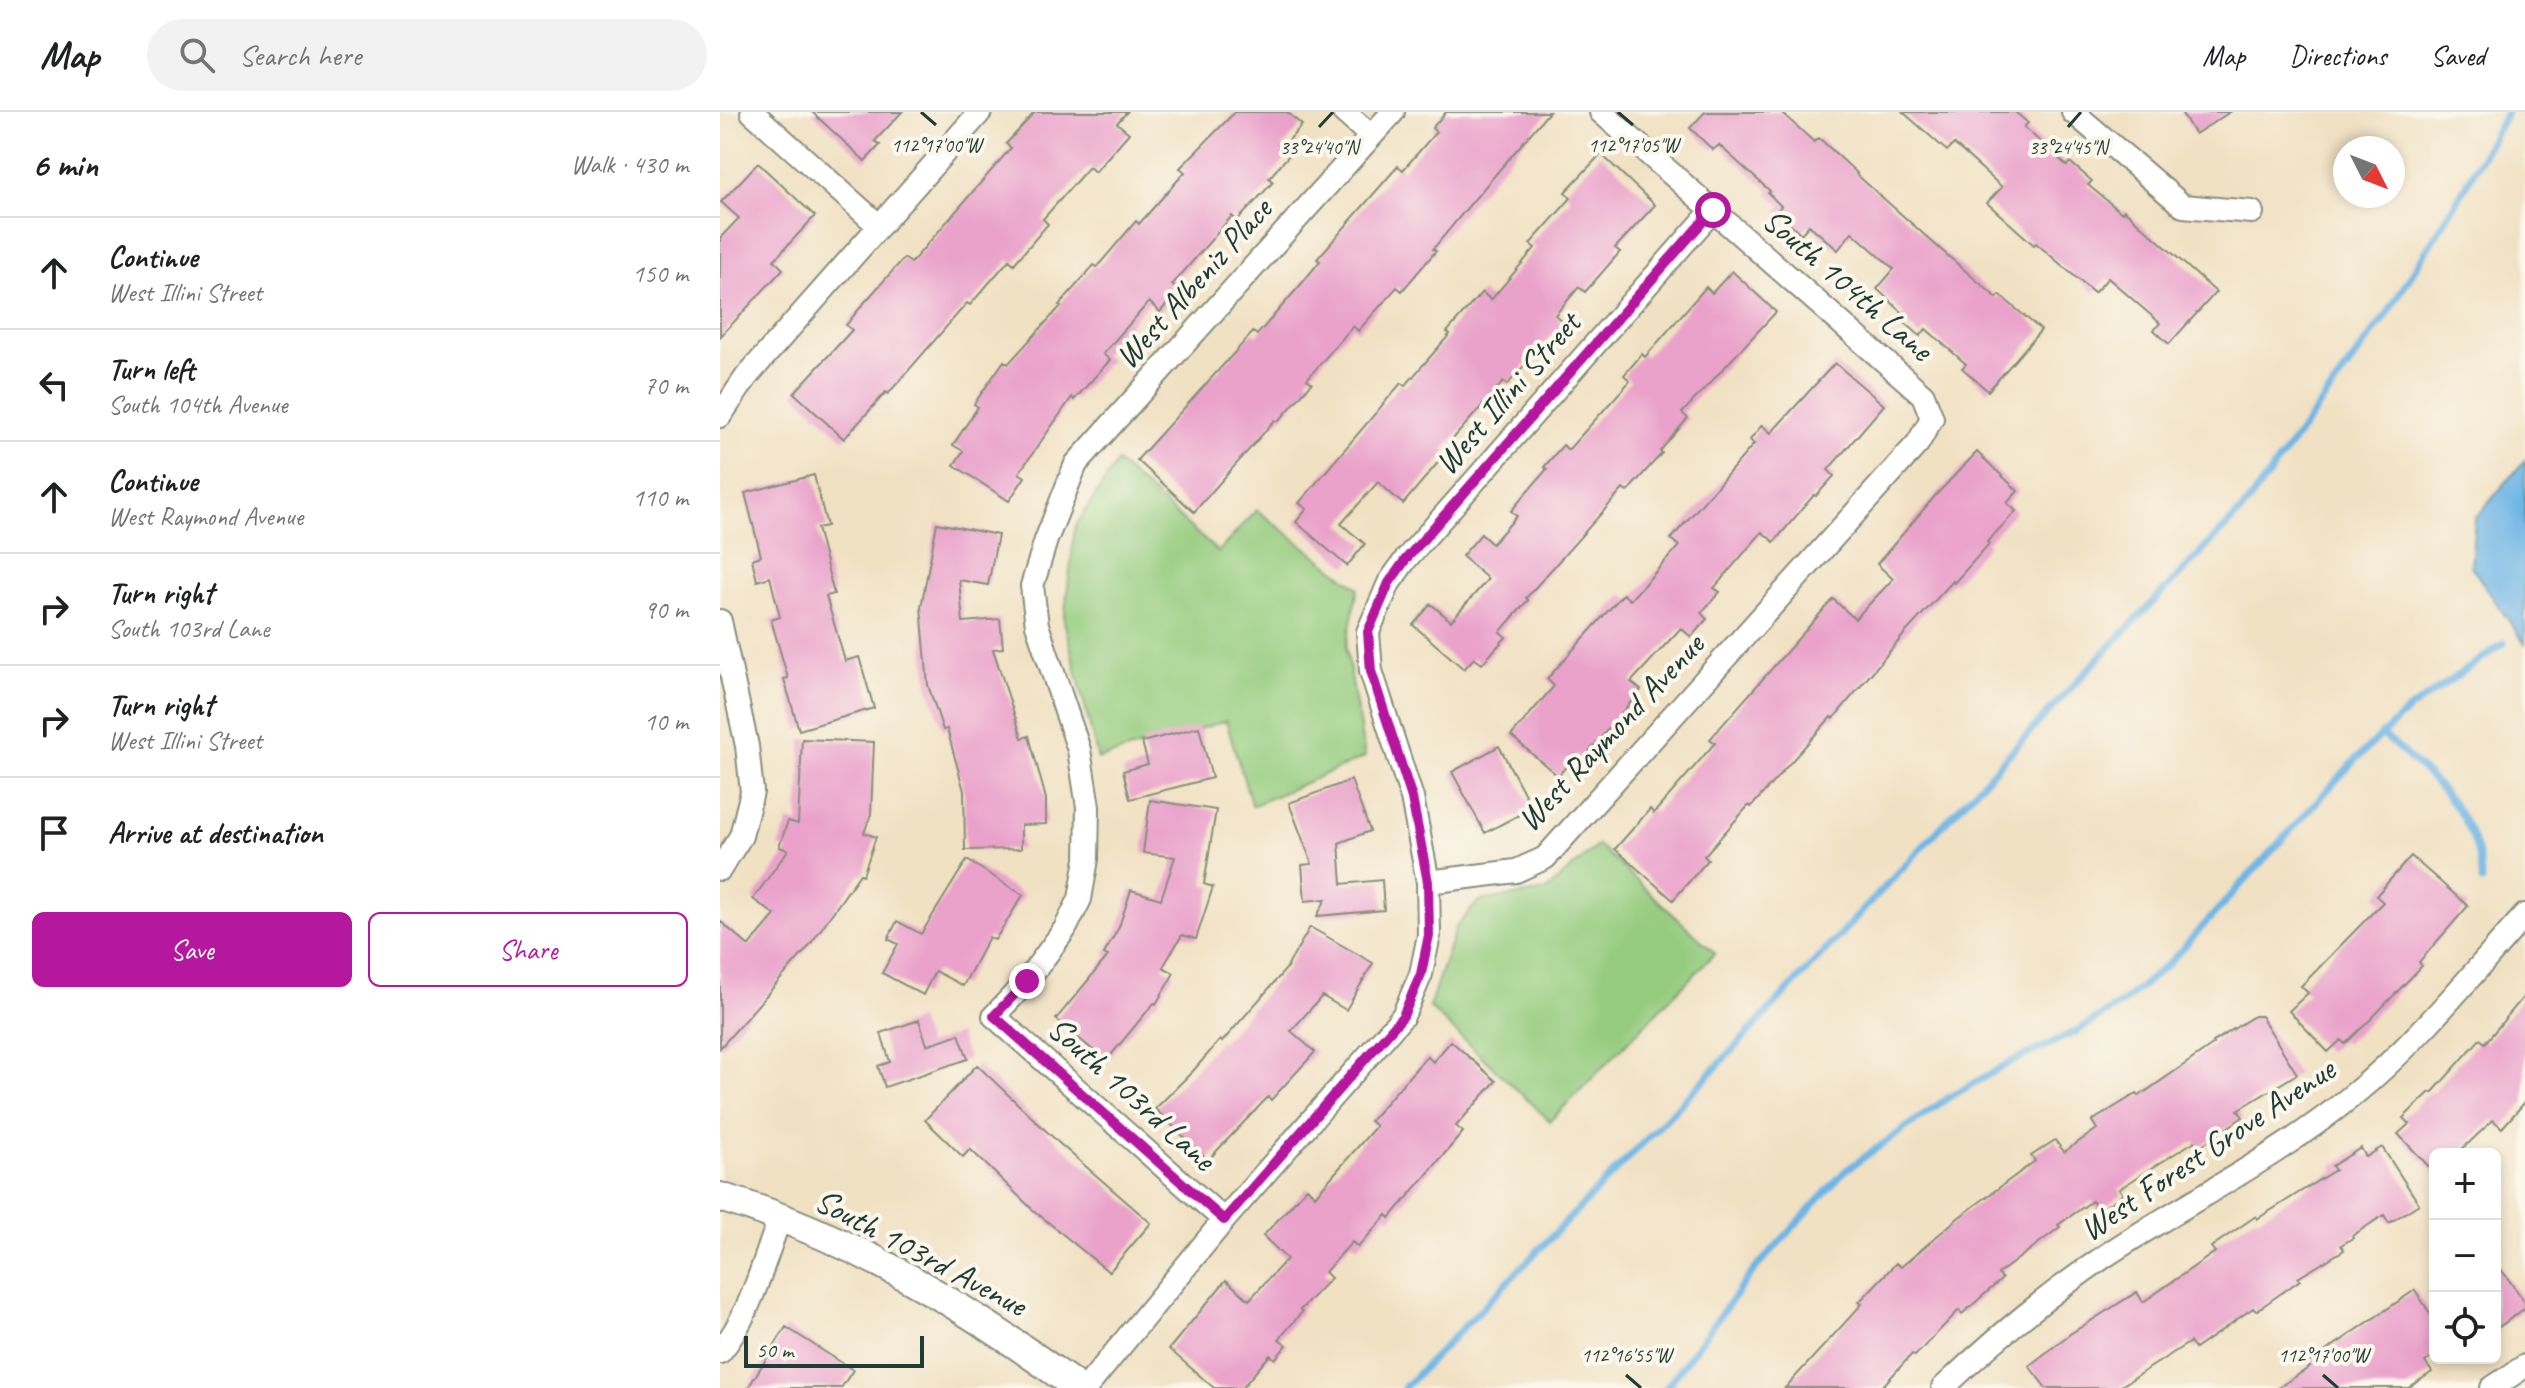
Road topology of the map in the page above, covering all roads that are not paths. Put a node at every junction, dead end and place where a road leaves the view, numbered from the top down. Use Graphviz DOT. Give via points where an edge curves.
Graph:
graph roads {
  1 [pos="752,112"];
  2 [pos="980,112"];
  3 [pos="1344,112"];
  4 [pos="1393,112"];
  5 [pos="1601,112"];
  6 [pos="2073,112"];
  7 [pos="1371,136"];
  8 [pos="1713,210"];
  9 [pos="2252,212"];
  10 [pos="878,225"];
  11 [pos="720,416"];
  12 [pos="1932,418"];
  13 [pos="720,621"];
  14 [pos="720,869"];
  15 [pos="1428,882"];
  16 [pos="2525,916"];
  17 [pos="994,1016"];
  18 [pos="720,1197"];
  19 [pos="780,1218"];
  20 [pos="1224,1220"];
  21 [pos="720,1352"];
  22 [pos="2525,1366"];
  23 [pos="1078,1388"];
  24 [pos="1086,1388"];
  25 [pos="1943,1388"];
  26 [pos="2492,1388"];
  1 -- 10 [label="street"];
  2 -- 10 [label="street"];
  3 -- 7 [label="street"];
  4 -- 7 [label="street, West Albeniz Place"];
  5 -- 8 [label="street, South 104th Lane"];
  6 -- 9 [label="street" via="2183,206"];
  7 -- 17 [label="street, West Albeniz Place" via="1076,464 1032,586 1037,625 1079,750 1088,807 1087,859 1080,899 1065,929"];
  8 -- 12 [label="street, South 104th Lane" via="1923,395"];
  8 -- 15 [label="street, West Illini Street" via="1406,559 1368,632 1371,671 1412,798"];
  10 -- 11 [label="street" via="747,376"];
  12 -- 15 [label="street, West Raymond Avenue" via="1918,443 1545,858 1516,871"];
  13 -- 14 [label="street" via="752,792 741,836"];
  15 -- 20 [label="street" via="1429,935 1421,974 1403,1016"];
  16 -- 25 [label="street, West Forest Grove Avenue" via="2399,1055 2352,1096 2280,1148 2107,1255 1991,1342"];
  17 -- 20 [label="street, South 103rd Lane"];
  18 -- 19 [label="street, South 103rd Avenue"];
  19 -- 21 [label="street" via="747,1306"];
  19 -- 23 [label="street, South 103rd Avenue" via="810,1228 959,1306"];
  20 -- 24 [label="street"];
  22 -- 26 [label="street"];
}
